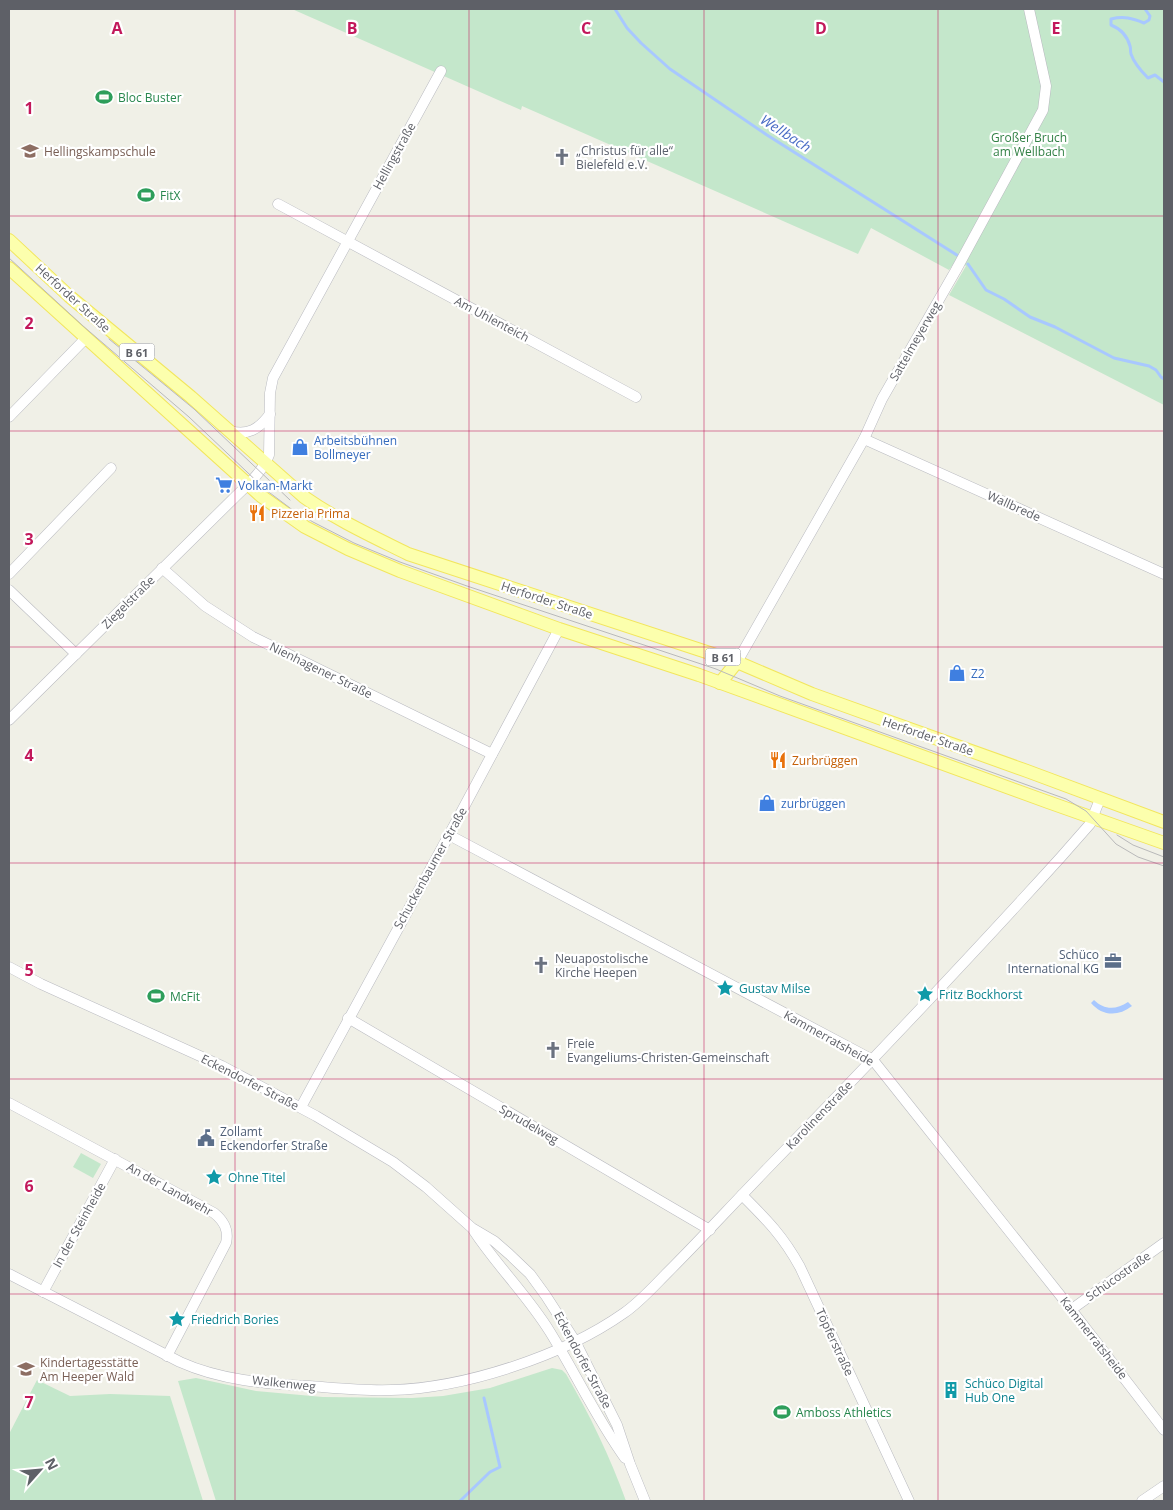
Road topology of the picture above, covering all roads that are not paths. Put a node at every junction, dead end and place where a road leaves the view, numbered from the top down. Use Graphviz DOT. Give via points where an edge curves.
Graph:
graph roads {
  1 [pos="1029,9"];
  2 [pos="441,71"];
  3 [pos="278,204"];
  4 [pos="9,240"];
  5 [pos="347,242"];
  6 [pos="9,268"];
  7 [pos="85,339"];
  8 [pos="636,396"];
  9 [pos="270,414"];
  10 [pos="9,417"];
  11 [pos="230,431"];
  12 [pos="864,439"];
  13 [pos="266,463"];
  14 [pos="111,468"];
  15 [pos="248,484"];
  16 [pos="162,568"];
  17 [pos="9,574"];
  18 [pos="1164,574"];
  19 [pos="9,590"];
  20 [pos="558,629"];
  21 [pos="76,654"];
  22 [pos="737,662"];
  23 [pos="720,683"];
  24 [pos="9,720"];
  25 [pos="492,754"];
  26 [pos="1100,799"];
  27 [pos="1094,818"];
  28 [pos="1164,822"];
  29 [pos="449,835"];
  30 [pos="1164,842"];
  31 [pos="9,967"];
  32 [pos="348,1018"];
  33 [pos="873,1060"];
  34 [pos="9,1102"];
  35 [pos="301,1107"];
  36 [pos="116,1159"];
  37 [pos="742,1195"];
  38 [pos="472,1228"];
  39 [pos="710,1230"];
  40 [pos="1164,1244"];
  41 [pos="9,1274"];
  42 [pos="43,1292"];
  43 [pos="1072,1309"];
  44 [pos="575,1341"];
  45 [pos="560,1348"];
  46 [pos="167,1356"];
  47 [pos="1164,1430"];
  48 [pos="630,1464"];
  49 [pos="1164,1486"];
  50 [pos="645,1501"];
  51 [pos="909,1501"];
  52 [pos="1142,1501"];
  1 -- 12 [label="street, Sattelmeyerweg" via="1046,86 1043,110 882,399"];
  2 -- 5 [label="street, Hellingstraße"];
  3 -- 5 [label="street"];
  4 -- 11 [label="main road, Herforder Straße / B 61" via="102,325"];
  5 -- 8 [label="street, Am Uhlenteich"];
  5 -- 9 [label="street, Hellingstraße" via="273,378"];
  6 -- 7 [label="main road, Herforder Straße / B 61"];
  7 -- 10 [label="street"];
  7 -- 15 [label="main road, Herforder Straße / B 61"];
  9 -- 11 [label="street" via="253,431"];
  9 -- 13 [label="street, Hellingstraße"];
  11 -- 13 [label="main road, Herforder Straße / B 61"];
  12 -- 18 [label="street, Wallbrede"];
  12 -- 22 [label="street, Sattelmeyerweg"];
  13 -- 15 [label="street, Ziegelstraße"];
  13 -- 22 [label="main road, Herforder Straße / B 61" via="322,510 408,554"];
  14 -- 17 [label="street"];
  15 -- 16 [label="street, Ziegelstraße"];
  15 -- 20 [label="main road, Herforder Straße / B 61" via="289,517 348,549"];
  16 -- 21 [label="street, Ziegelstraße"];
  16 -- 25 [label="street, Nienhagener Straße" via="205,606 253,637"];
  19 -- 21 [label="street"];
  20 -- 23 [label="main road, Herforder Straße / B 61"];
  20 -- 25 [label="street, Schuckenbaumer Straße"];
  21 -- 24 [label="street, Ziegelstraße"];
  22 -- 23 [label="main road"];
  22 -- 26 [label="main road, Herforder Straße / B 61" via="812,694"];
  23 -- 27 [label="main road, Herforder Straße / B 61"];
  25 -- 29 [label="street, Schuckenbaumer Straße"];
  26 -- 27 [label="street, Karolinenstraße"];
  26 -- 28 [label="main road, Herforder Straße / B 61"];
  27 -- 30 [label="main road, Herforder Straße / B 61"];
  27 -- 33 [label="street, Karolinenstraße"];
  29 -- 32 [label="street, Schuckenbaumer Straße"];
  29 -- 33 [label="street, Kammerratsheide"];
  31 -- 35 [label="street, Eckendorfer Straße" via="222,1066"];
  32 -- 35 [label="street, Schuckenbaumer Straße"];
  32 -- 39 [label="street, Sprudelweg"];
  33 -- 37 [label="street, Karolinenstraße"];
  33 -- 43 [label="street, Kammerratsheide"];
  34 -- 36 [label="street, An der Landwehr"];
  35 -- 38 [label="street, Eckendorfer Straße" via="393,1162"];
  36 -- 42 [label="street, In der Steinheide"];
  36 -- 46 [label="street, An der Landwehr" via="214,1213 226,1226 226,1244"];
  37 -- 39 [label="street, Karolinenstraße"];
  37 -- 51 [label="street, Töpferstraße" via="789,1246"];
  38 -- 44 [label="street, Eckendorfer Straße" via="494,1241 530,1274"];
  38 -- 45 [label="street, Eckendorfer Straße" via="529,1301"];
  39 -- 44 [label="street, Karolinenstraße" via="633,1306"];
  40 -- 43 [label="street, Schücostraße"];
  41 -- 42 [label="street, Walkenweg"];
  42 -- 46 [label="street, Walkenweg"];
  43 -- 47 [label="street, Kammerratsheide"];
  44 -- 45 [label="street, Walkenweg"];
  44 -- 48 [label="street, Eckendorfer Straße" via="617,1425"];
  45 -- 46 [label="street, Walkenweg" via="466,1380 392,1390 289,1385 226,1377 193,1368"];
  45 -- 48 [label="street, Eckendorfer Straße" via="600,1422"];
  48 -- 50 [label="street, Eckendorfer Straße"];
  49 -- 52 [label="street"];
}
